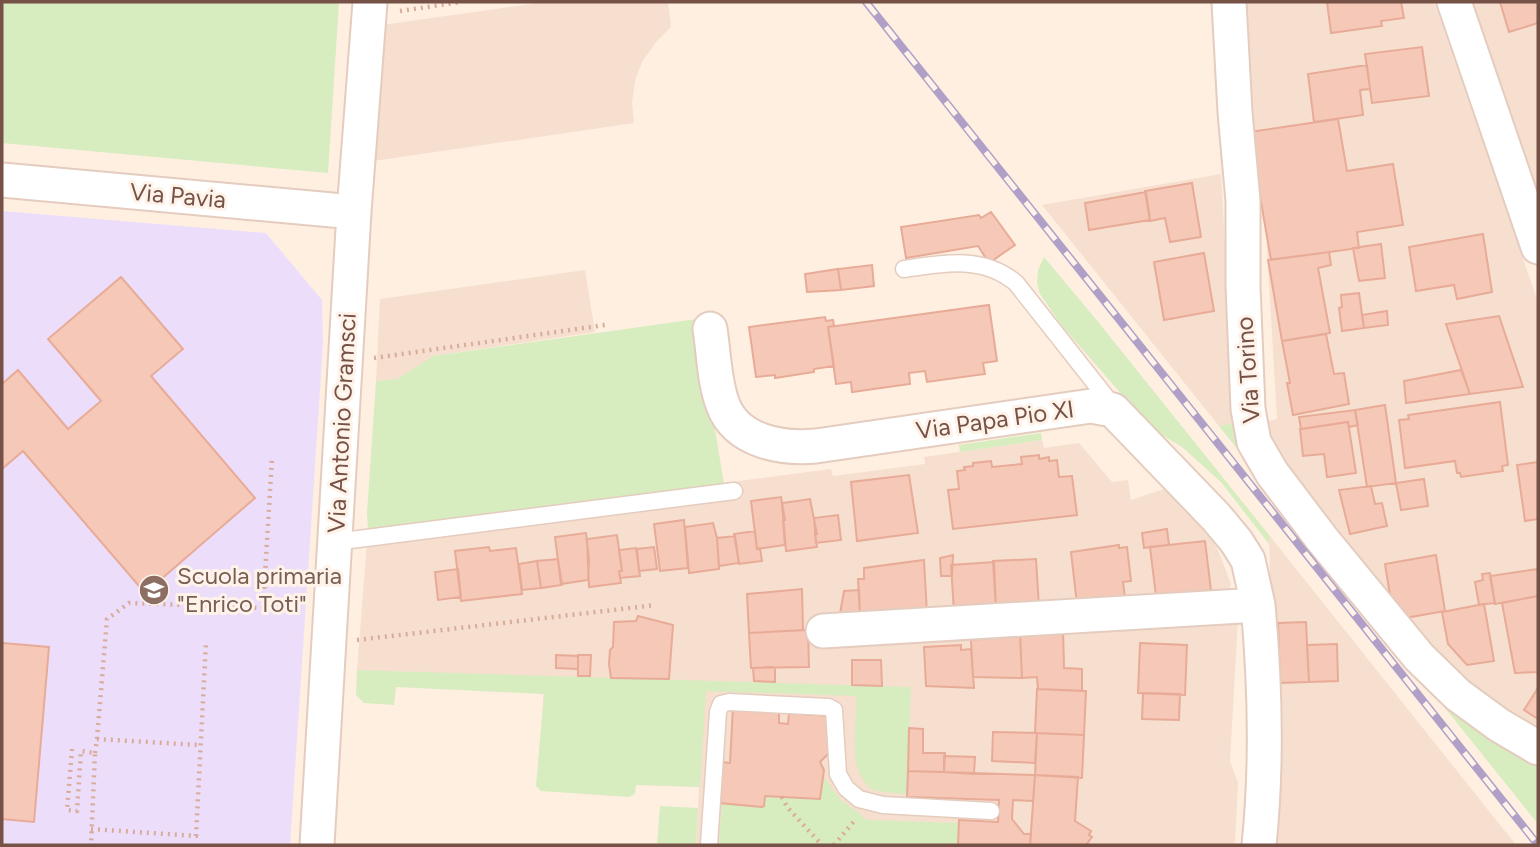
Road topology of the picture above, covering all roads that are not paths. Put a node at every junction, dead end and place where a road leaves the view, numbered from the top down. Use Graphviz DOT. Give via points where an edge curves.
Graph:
graph roads {
  1 [pos="1229,2"];
  2 [pos="1454,2"];
  3 [pos="370,9"];
  4 [pos="2,180"];
  5 [pos="1532,210"];
  6 [pos="354,212"];
  7 [pos="1538,247"];
  8 [pos="904,269"];
  9 [pos="710,330"];
  10 [pos="1123,419"];
  11 [pos="734,491"];
  12 [pos="335,542"];
  13 [pos="1258,605"];
  14 [pos="823,631"];
  15 [pos="1538,748"];
  16 [pos="991,811"];
  17 [pos="317,845"];
  18 [pos="709,845"];
  19 [pos="1259,845"];
  1 -- 15 [label="street, Via Torino" via="1243,201 1248,409 1254,442 1322,539 1419,657 1465,701"];
  2 -- 5 [label="street"];
  3 -- 6 [label="street, Via Antonio Gramsci"];
  4 -- 6 [label="street, Via Pavia"];
  5 -- 7 [label="street"];
  6 -- 12 [label="street, Via Antonio Gramsci"];
  8 -- 10 [label="lane" via="958,262 981,264 1006,274"];
  9 -- 10 [label="street, Via Papa Pio XI" via="719,391 729,416 740,429 779,447 816,446 1091,406 1112,410"];
  10 -- 13 [label="street, Via Papa Pio XI" via="1236,541 1248,560"];
  11 -- 12 [label="lane"];
  12 -- 17 [label="street, Via Antonio Gramsci"];
  13 -- 14 [label="street"];
  13 -- 19 [label="street, Via Papa Pio XI" via="1262,710"];
  16 -- 18 [label="lane" via="866,802 852,793 838,774 834,710 725,702 718,712"];
}
